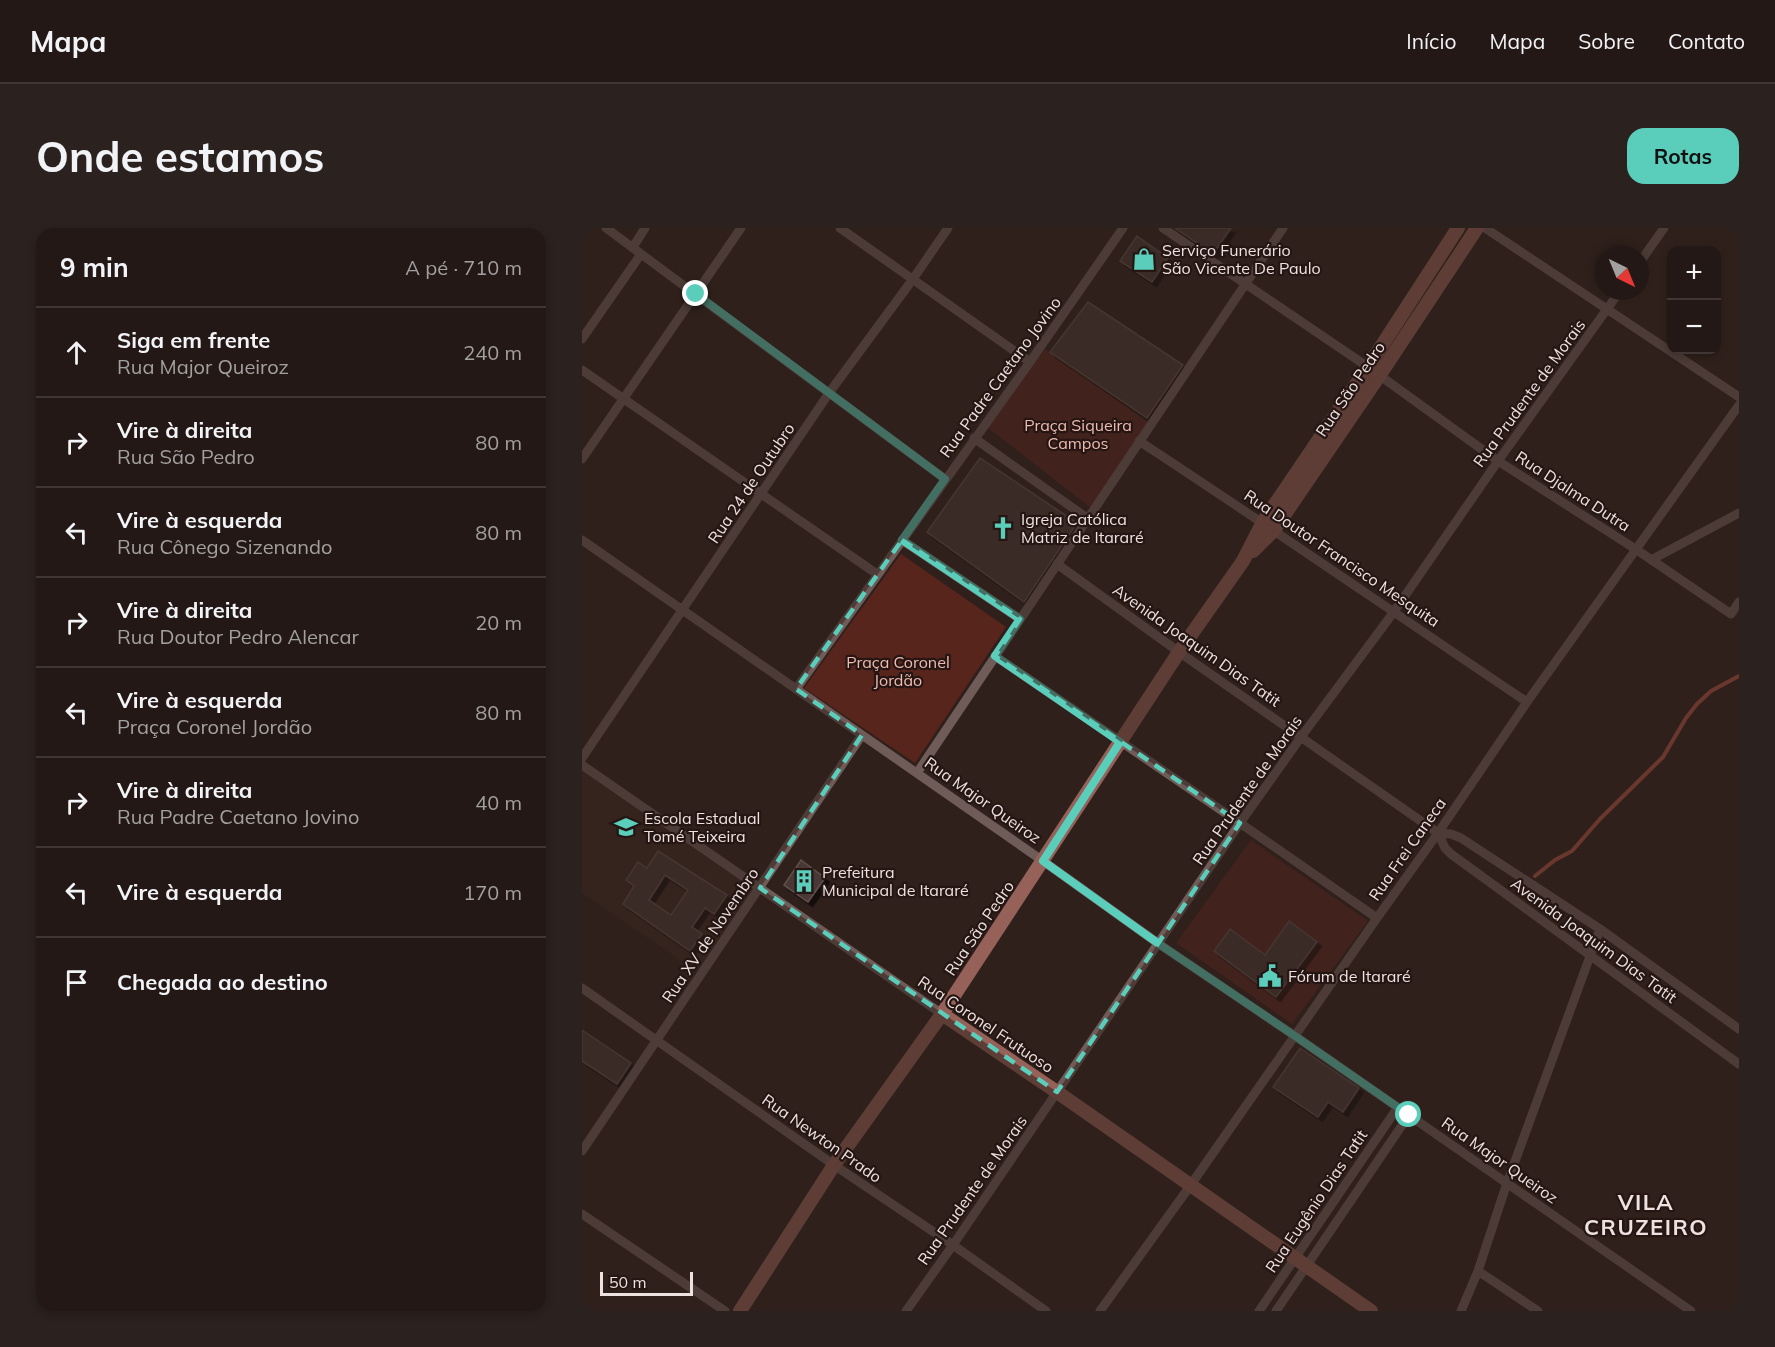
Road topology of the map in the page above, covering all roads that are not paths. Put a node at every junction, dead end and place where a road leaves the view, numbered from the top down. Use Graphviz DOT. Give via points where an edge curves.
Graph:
graph roads {
  1 [pos="606,228"];
  2 [pos="645,228"];
  3 [pos="741,228"];
  4 [pos="840,228"];
  5 [pos="948,228"];
  6 [pos="1124,228"];
  7 [pos="1163,228"];
  8 [pos="1283,228"];
  9 [pos="1458,228"];
  10 [pos="1477,228"];
  11 [pos="1485,228"];
  12 [pos="1664,228"];
  13 [pos="633,247"];
  14 [pos="1649,249"];
  15 [pos="641,254"];
  16 [pos="913,279"];
  17 [pos="1246,284"];
  18 [pos="696,294"];
  19 [pos="1614,300"];
  20 [pos="1607,310"];
  21 [pos="582,339"];
  22 [pos="1030,362"];
  23 [pos="1368,367"];
  24 [pos="582,370"];
  25 [pos="1379,376"];
  26 [pos="829,393"];
  27 [pos="1739,397"];
  28 [pos="623,398"];
  29 [pos="1739,405"];
  30 [pos="974,438"];
  31 [pos="1139,441"];
  32 [pos="582,459"];
  33 [pos="1498,460"];
  34 [pos="945,479"];
  35 [pos="761,494"];
  36 [pos="1739,513"];
  37 [pos="1088,518"];
  38 [pos="1269,526"];
  39 [pos="582,540"];
  40 [pos="902,540"];
  41 [pos="1637,550"];
  42 [pos="1651,560"];
  43 [pos="1057,564"];
  44 [pos="877,574"];
  45 [pos="1739,602"];
  46 [pos="683,611"];
  47 [pos="1393,613"];
  48 [pos="1020,619"];
  49 [pos="1179,652"];
  50 [pos="995,656"];
  51 [pos="796,689"];
  52 [pos="1527,702"];
  53 [pos="862,735"];
  54 [pos="1301,737"];
  55 [pos="1120,742"];
  56 [pos="582,758"];
  57 [pos="582,765"];
  58 [pos="917,773"];
  59 [pos="1240,823"];
  60 [pos="1438,833"];
  61 [pos="1043,861"];
  62 [pos="760,888"];
  63 [pos="1377,918"];
  64 [pos="1600,929"];
  65 [pos="1159,944"];
  66 [pos="1589,956"];
  67 [pos="582,988"];
  68 [pos="942,1014"];
  69 [pos="1739,1029"];
  70 [pos="1295,1036"];
  71 [pos="656,1040"];
  72 [pos="1739,1064"];
  73 [pos="1057,1092"];
  74 [pos="1398,1107"];
  75 [pos="1409,1115"];
  76 [pos="582,1151"];
  77 [pos="834,1165"];
  78 [pos="1507,1183"];
  79 [pos="1190,1186"];
  80 [pos="582,1214"];
  81 [pos="953,1245"];
  82 [pos="1300,1262"];
  83 [pos="1479,1271"];
  84 [pos="725,1311"];
  85 [pos="740,1311"];
  86 [pos="906,1311"];
  87 [pos="1046,1311"];
  88 [pos="1100,1311"];
  89 [pos="1258,1311"];
  90 [pos="1276,1311"];
  91 [pos="1371,1311"];
  92 [pos="1461,1311"];
  93 [pos="1539,1311"];
  94 [pos="1691,1311"];
  1 -- 13 [label="street"];
  2 -- 13 [label="street"];
  3 -- 18 [label="street"];
  4 -- 16 [label="street"];
  5 -- 16 [label="street, Rua 24 de Outubro"];
  6 -- 22 [label="street, Rua Padre Caetano Jovino"];
  7 -- 17 [label="street, Rua Djalma Dutra"];
  8 -- 17 [label="street"];
  9 -- 23 [label="main road, Rua São Pedro"];
  10 -- 25 [label="main road, Rua São Pedro"];
  11 -- 20 [label="street"];
  12 -- 14 [label="street"];
  13 -- 15 [label="street"];
  15 -- 18 [label="street"];
  15 -- 21 [label="street"];
  16 -- 22 [label="street"];
  16 -- 26 [label="street, Rua 24 de Outubro"];
  17 -- 23 [label="street, Rua Djalma Dutra"];
  17 -- 31 [label="street"];
  18 -- 26 [label="street"];
  18 -- 28 [label="street"];
  19 -- 20 [label="street, Rua Prudente de Morais"];
  20 -- 27 [label="street"];
  20 -- 33 [label="street, Rua Prudente de Morais"];
  22 -- 30 [label="street, Rua Padre Caetano Jovino"];
  23 -- 25 [label="street, Rua Djalma Dutra"];
  23 -- 38 [label="main road, Rua São Pedro"];
  24 -- 28 [label="street"];
  25 -- 33 [label="street, Rua Djalma Dutra"];
  25 -- 38 [label="main road, Rua São Pedro"];
  26 -- 34 [label="street"];
  26 -- 35 [label="street, Rua 24 de Outubro"];
  28 -- 32 [label="street"];
  28 -- 35 [label="street"];
  29 -- 41 [label="street, Rua Frei Caneca"];
  30 -- 34 [label="street, Rua Padre Caetano Jovino"];
  30 -- 37 [label="street"];
  31 -- 37 [label="street"];
  31 -- 38 [label="street, Rua Doutor Francisco Mesquita"];
  33 -- 41 [label="street, Rua Djalma Dutra"];
  33 -- 47 [label="street, Rua Prudente de Morais"];
  34 -- 40 [label="street, Rua Padre Caetano Jovino"];
  35 -- 44 [label="street"];
  35 -- 46 [label="street, Rua 24 de Outubro"];
  36 -- 42 [label="street"];
  37 -- 43 [label="street"];
  38 -- 47 [label="street, Rua Doutor Francisco Mesquita"];
  38 -- 49 [label="main road, Rua São Pedro"];
  39 -- 46 [label="street, Rua Major Queiroz"];
  40 -- 44 [label="street, Rua Padre Caetano Jovino"];
  40 -- 48 [label="street"];
  41 -- 42 [label="street, Rua Djalma Dutra"];
  41 -- 52 [label="street, Rua Frei Caneca"];
  42 -- 45 [label="street, Rua Djalma Dutra" via="1731,614"];
  43 -- 48 [label="street"];
  43 -- 49 [label="street, Avenida Joaquim Dias Tatit"];
  44 -- 51 [label="street, Rua Padre Caetano Jovino"];
  46 -- 51 [label="street, Rua Major Queiroz"];
  46 -- 56 [label="street, Rua 24 de Outubro"];
  47 -- 52 [label="street, Rua Doutor Francisco Mesquita"];
  47 -- 54 [label="street, Rua Prudente de Morais"];
  48 -- 50 [label="street"];
  49 -- 54 [label="street, Avenida Joaquim Dias Tatit"];
  49 -- 55 [label="main road, Rua São Pedro"];
  50 -- 55 [label="street"];
  50 -- 58 [label="street"];
  51 -- 53 [label="street, Rua Major Queiroz"];
  52 -- 60 [label="street, Rua Frei Caneca"];
  53 -- 58 [label="street, Rua Major Queiroz"];
  53 -- 62 [label="street, Rua XV de Novembro"];
  54 -- 59 [label="street, Rua Prudente de Morais"];
  54 -- 60 [label="street, Avenida Joaquim Dias Tatit"];
  55 -- 59 [label="street"];
  55 -- 61 [label="main road, Rua São Pedro"];
  57 -- 62 [label="street, Rua Coronel Frutuoso"];
  58 -- 61 [label="street, Rua Major Queiroz"];
  59 -- 63 [label="street"];
  59 -- 65 [label="street, Rua Prudente de Morais"];
  60 -- 63 [label="street, Rua Frei Caneca"];
  60 -- 64 [label="street, Avenida Joaquim Dias Tatit" via="1461,838"];
  60 -- 66 [label="street, Avenida Joaquim Dias Tatit" via="1451,854"];
  61 -- 65 [label="street, Rua Major Queiroz"];
  61 -- 68 [label="main road, Rua São Pedro"];
  62 -- 68 [label="street, Rua Coronel Frutuoso"];
  62 -- 71 [label="street, Rua XV de Novembro"];
  63 -- 70 [label="street, Rua Frei Caneca"];
  64 -- 66 [label="street"];
  64 -- 69 [label="street, Avenida Joaquim Dias Tatit"];
  65 -- 70 [label="street, Rua Major Queiroz"];
  65 -- 73 [label="street, Rua Prudente de Morais"];
  66 -- 72 [label="street, Avenida Joaquim Dias Tatit"];
  66 -- 78 [label="street"];
  67 -- 71 [label="street, Rua Newton Prado"];
  68 -- 73 [label="main road, Rua Coronel Frutuoso"];
  68 -- 77 [label="main road, Rua São Pedro"];
  70 -- 74 [label="street, Rua Major Queiroz"];
  70 -- 79 [label="street, Rua Frei Caneca"];
  71 -- 76 [label="street, Rua XV de Novembro"];
  71 -- 77 [label="street, Rua Newton Prado"];
  73 -- 79 [label="main road, Rua Coronel Frutuoso"];
  73 -- 81 [label="street, Rua Prudente de Morais"];
  74 -- 75 [label="street, Rua Major Queiroz"];
  74 -- 82 [label="street, Rua Eugênio Dias Tatit"];
  75 -- 78 [label="street, Rua Major Queiroz"];
  75 -- 82 [label="street, Rua Eugênio Dias Tatit"];
  77 -- 81 [label="street, Rua Newton Prado"];
  77 -- 85 [label="main road, Rua São Pedro"];
  78 -- 83 [label="street"];
  78 -- 94 [label="street, Rua Major Queiroz"];
  79 -- 82 [label="main road, Rua Coronel Frutuoso"];
  79 -- 88 [label="street, Rua Frei Caneca"];
  80 -- 84 [label="street"];
  81 -- 86 [label="street, Rua Prudente de Morais"];
  81 -- 87 [label="street, Rua Newton Prado"];
  82 -- 89 [label="street, Rua Eugênio Dias Tatit"];
  82 -- 90 [label="street, Rua Eugênio Dias Tatit"];
  82 -- 91 [label="main road, Rua Coronel Frutuoso"];
  83 -- 92 [label="street"];
  83 -- 93 [label="street"];
}
